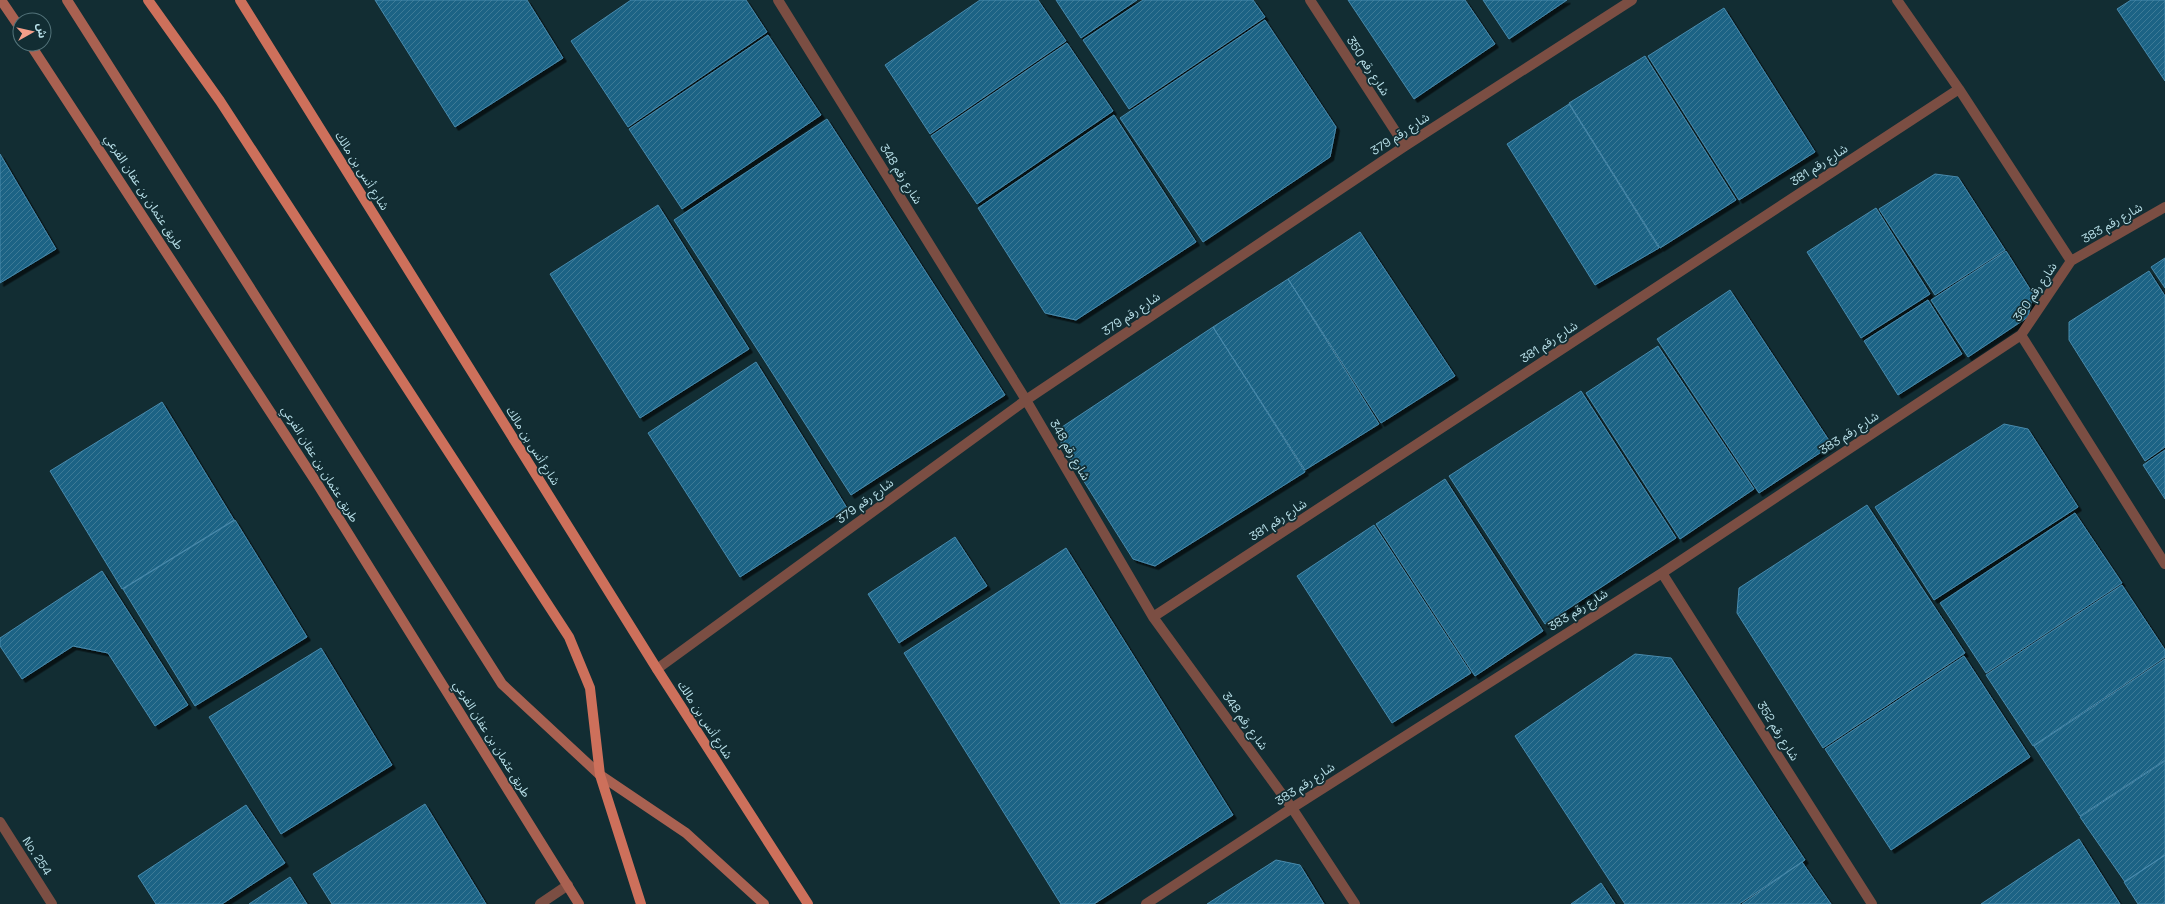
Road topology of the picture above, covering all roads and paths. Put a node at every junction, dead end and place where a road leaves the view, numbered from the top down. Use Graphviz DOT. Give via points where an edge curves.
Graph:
graph roads {
  1 [pos="1,0"];
  2 [pos="67,0"];
  3 [pos="148,0"];
  4 [pos="240,0"];
  5 [pos="778,0"];
  6 [pos="1310,0"];
  7 [pos="1632,0"];
  8 [pos="1896,0"];
  9 [pos="12,16"];
  10 [pos="35,52"];
  11 [pos="1958,89"];
  12 [pos="1405,146"];
  13 [pos="2165,208"];
  14 [pos="2072,261"];
  15 [pos="2021,335"];
  16 [pos="1026,400"];
  17 [pos="2165,564"];
  18 [pos="1662,572"];
  19 [pos="1153,617"];
  20 [pos="657,669"];
  21 [pos="600,775"];
  22 [pos="1292,808"];
  23 [pos="0,822"];
  24 [pos="568,885"];
  25 [pos="52,904"];
  26 [pos="540,904"];
  27 [pos="578,904"];
  28 [pos="640,904"];
  29 [pos="764,904"];
  30 [pos="808,904"];
  31 [pos="1146,904"];
  32 [pos="1355,904"];
  33 [pos="1872,904"];
  1 -- 9 [label="main road"];
  2 -- 21 [label="main road" via="502,684"];
  3 -- 21 [label="main road" via="220,101 569,637 590,688"];
  4 -- 20 [label="main road, شارع أنس بن مالك"];
  5 -- 16 [label="street, شارع رقم 348"];
  6 -- 12 [label="street, شارع رقم 350"];
  7 -- 12 [label="street, شارع رقم 379"];
  8 -- 11 [label="street, شارع رقم 360"];
  10 -- 24 [label="main road, طريق عثمان بن عفان الفرعي" via="318,485"];
  11 -- 14 [label="street, شارع رقم 360"];
  11 -- 19 [label="street, شارع رقم 381"];
  12 -- 16 [label="street, شارع رقم 379"];
  13 -- 14 [label="street, شارع رقم 383"];
  14 -- 15 [label="street, شارع رقم 360"];
  15 -- 17 [label="street, شارع رقم 360"];
  15 -- 18 [label="street, شارع رقم 383"];
  16 -- 19 [label="street, شارع رقم 348"];
  16 -- 20 [label="street, شارع رقم 379"];
  18 -- 22 [label="street, شارع رقم 383"];
  18 -- 33 [label="street, شارع رقم 352"];
  19 -- 22 [label="street, شارع رقم 348"];
  20 -- 30 [label="main road, شارع أنس بن مالك"];
  21 -- 28 [label="main road"];
  21 -- 29 [label="main road" via="686,833"];
  22 -- 31 [label="street, شارع رقم 383"];
  22 -- 32 [label="street, شارع رقم 348"];
  23 -- 25 [label="street, No. 254"];
  24 -- 26 [label="street"];
  24 -- 27 [label="main road, طريق عثمان بن عفان الفرعي"];
}
